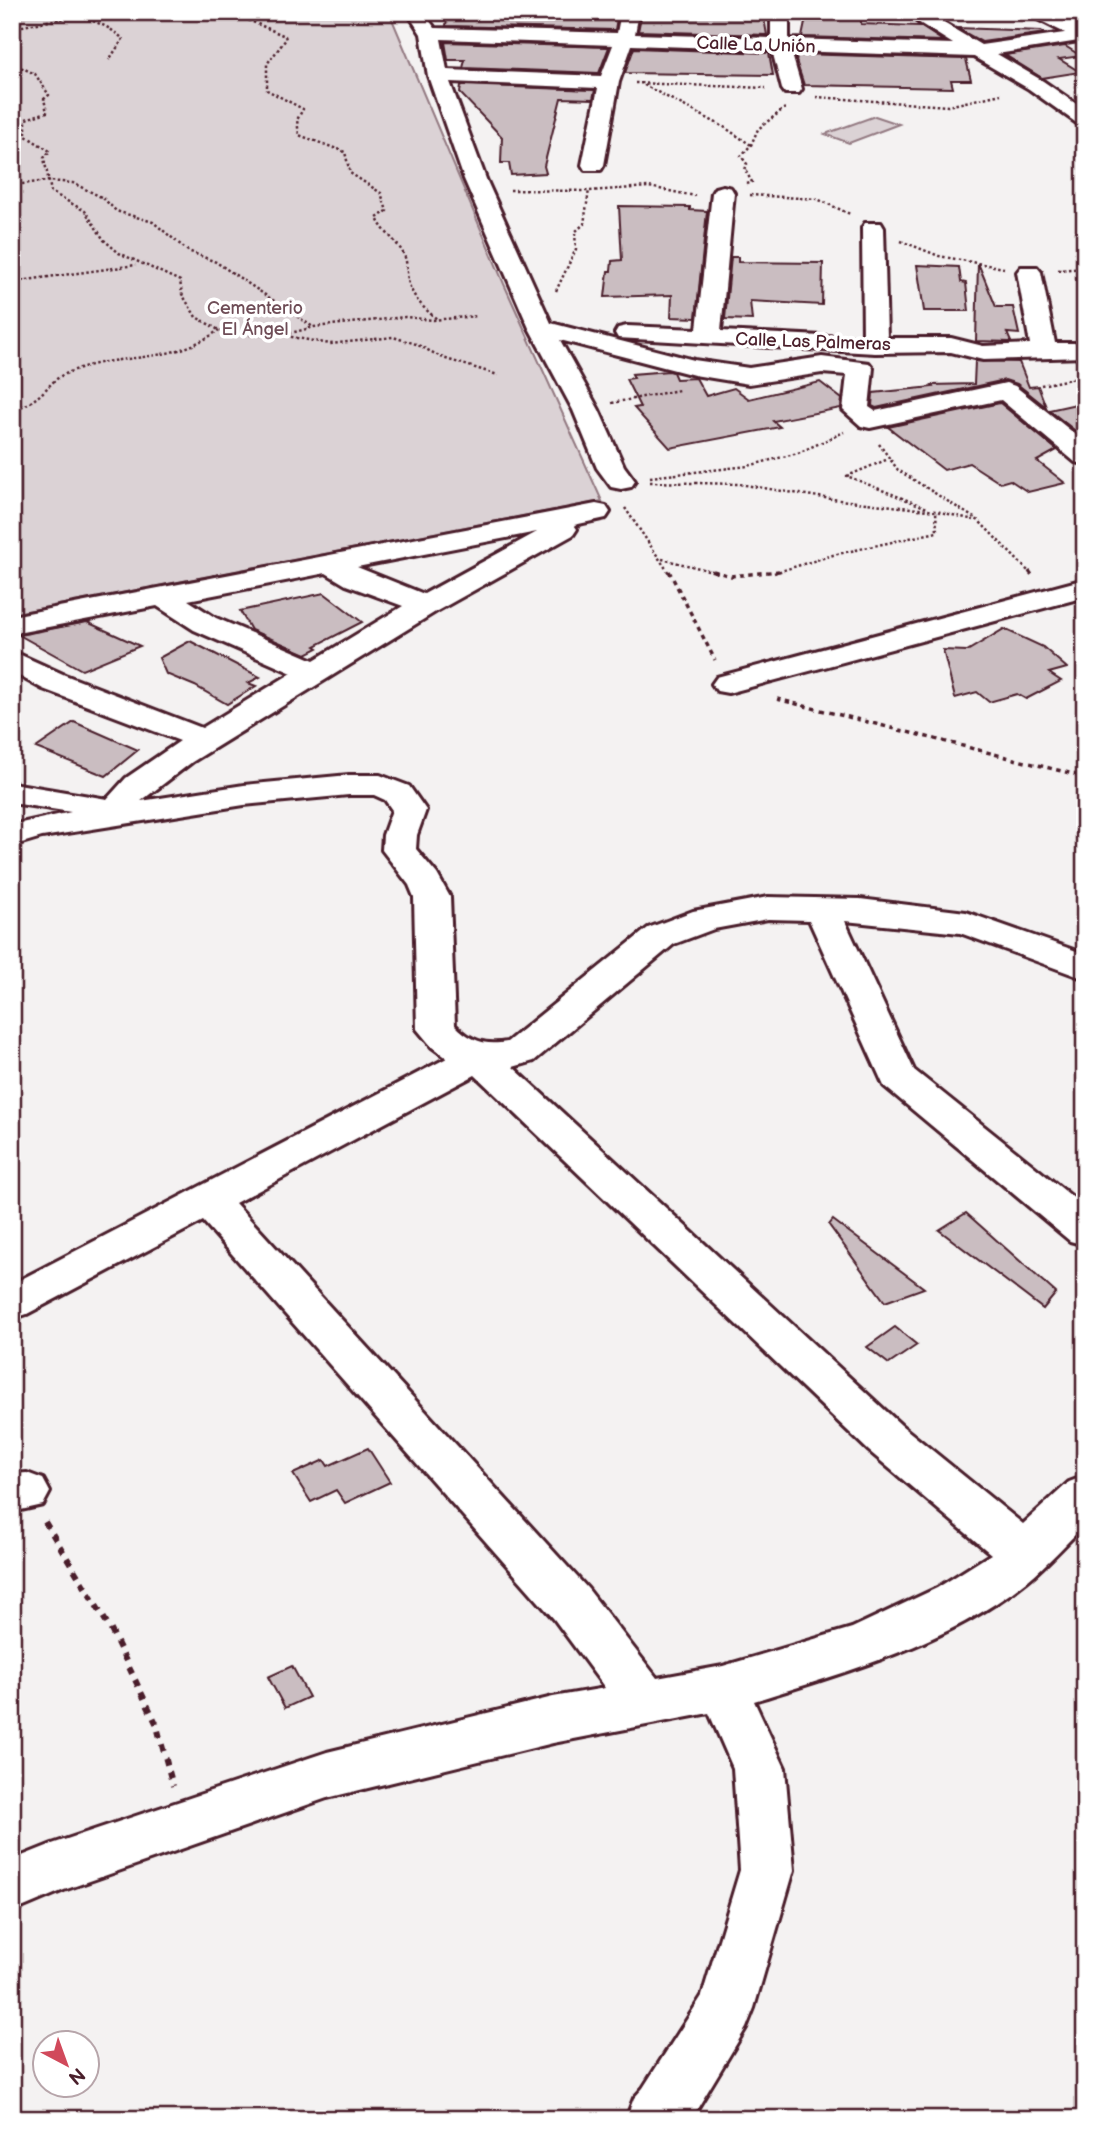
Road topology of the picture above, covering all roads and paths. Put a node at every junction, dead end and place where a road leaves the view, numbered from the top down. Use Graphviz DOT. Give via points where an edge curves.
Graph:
graph roads {
  1 [pos="54,12"];
  2 [pos="102,12"];
  3 [pos="230,12"];
  4 [pos="414,12"];
  5 [pos="630,12"];
  6 [pos="780,12"];
  7 [pos="911,12"];
  8 [pos="1034,12"];
  9 [pos="1051,15"];
  10 [pos="75,16"];
  11 [pos="12,29"];
  12 [pos="430,33"];
  13 [pos="1084,35"];
  14 [pos="625,39"];
  15 [pos="780,46"];
  16 [pos="978,51"];
  17 [pos="109,60"];
  18 [pos="12,63"];
  19 [pos="438,76"];
  20 [pos="610,82"];
  21 [pos="640,83"];
  22 [pos="1036,85"];
  23 [pos="793,92"];
  24 [pos="1085,95"];
  25 [pos="1057,99"];
  26 [pos="1085,120"];
  27 [pos="751,145"];
  28 [pos="593,165"];
  29 [pos="49,181"];
  30 [pos="12,185"];
  31 [pos="589,191"];
  32 [pos="723,193"];
  33 [pos="483,194"];
  34 [pos="873,228"];
  35 [pos="136,265"];
  36 [pos="1085,268"];
  37 [pos="1029,272"];
  38 [pos="12,282"];
  39 [pos="477,316"];
  40 [pos="438,320"];
  41 [pos="314,327"];
  42 [pos="541,328"];
  43 [pos="219,330"];
  44 [pos="283,335"];
  45 [pos="708,337"];
  46 [pos="875,346"];
  47 [pos="1085,350"];
  48 [pos="1044,351"];
  49 [pos="498,374"];
  50 [pos="1085,376"];
  51 [pos="685,389"];
  52 [pos="1006,391"];
  53 [pos="586,410"];
  54 [pos="12,411"];
  55 [pos="870,420"];
  56 [pos="1085,456"];
  57 [pos="886,460"];
  58 [pos="621,481"];
  59 [pos="936,511"];
  60 [pos="979,521"];
  61 [pos="662,559"];
  62 [pos="331,563"];
  63 [pos="1085,587"];
  64 [pos="1051,595"];
  65 [pos="164,597"];
  66 [pos="426,605"];
  67 [pos="12,625"];
  68 [pos="12,660"];
  69 [pos="316,672"];
  70 [pos="728,684"];
  71 [pos="205,740"];
  72 [pos="12,793"];
  73 [pos="111,813"];
  74 [pos="12,836"];
  75 [pos="822,910"];
  76 [pos="920,919"];
  77 [pos="1085,967"];
  78 [pos="1085,987"];
  79 [pos="479,1057"];
  80 [pos="208,1200"];
  81 [pos="1085,1230"];
  82 [pos="12,1303"];
  83 [pos="19,1492"];
  84 [pos="1085,1495"];
  85 [pos="1024,1553"];
  86 [pos="723,1688"];
  87 [pos="646,1703"];
  88 [pos="184,1824"];
  89 [pos="12,1887"];
  90 [pos="655,2119"];
  1 -- 10 [label="path"];
  2 -- 10 [label="path"];
  3 -- 40 [label="path" via="285,36 267,64 267,90 303,109 297,120 299,135 345,152 350,173 381,193 387,211 377,218 380,225 388,229 407,260 409,285 420,305"];
  4 -- 12 [label="street"];
  5 -- 14 [label="street"];
  6 -- 15 [label="street"];
  7 -- 16 [label="street"];
  8 -- 9 [label="street"];
  9 -- 13 [label="street"];
  10 -- 11 [label="path"];
  10 -- 17 [label="path" via="116,31 123,40"];
  12 -- 14 [label="street, Calle La Unión"];
  12 -- 19 [label="street"];
  13 -- 16 [label="street, Calle La Unión"];
  14 -- 15 [label="street, Calle La Unión"];
  14 -- 20 [label="street"];
  15 -- 16 [label="street, Calle La Unión"];
  15 -- 23 [label="street"];
  16 -- 22 [label="street"];
  18 -- 29 [label="path" via="35,73 48,90 44,99 47,112 26,119 24,130 50,151 44,158"];
  19 -- 20 [label="street"];
  19 -- 33 [label="street"];
  20 -- 21 [label="path"];
  20 -- 28 [label="street"];
  21 -- 23 [label="path"];
  21 -- 27 [label="path" via="726,129 740,143"];
  22 -- 23 [label="path" via="948,106"];
  22 -- 25 [label="street"];
  23 -- 27 [label="path" via="798,99 758,129"];
  24 -- 25 [label="street"];
  25 -- 26 [label="street"];
  27 -- 32 [label="path" via="741,156 752,182"];
  28 -- 31 [label="path" via="603,173"];
  29 -- 30 [label="path"];
  29 -- 35 [label="path" via="51,192 90,216 103,240"];
  29 -- 41 [label="path" via="73,183 103,198 116,211 153,222 188,251 216,262"];
  31 -- 32 [label="path" via="649,187 684,196"];
  31 -- 33 [label="path" via="517,189"];
  31 -- 42 [label="path" via="583,224 575,232 576,249 556,288 559,316"];
  32 -- 34 [label="path" via="817,199"];
  32 -- 45 [label="street"];
  33 -- 42 [label="street"];
  34 -- 37 [label="path" via="939,256"];
  34 -- 46 [label="street"];
  35 -- 38 [label="path"];
  35 -- 43 [label="path" via="152,267 180,281 182,294 197,317"];
  36 -- 37 [label="path"];
  37 -- 48 [label="street"];
  39 -- 40 [label="path"];
  40 -- 41 [label="path" via="405,317"];
  41 -- 44 [label="path"];
  42 -- 45 [label="street, Calle Las Palmeras"];
  42 -- 53 [label="street"];
  42 -- 55 [label="street" via="694,367 749,376 822,365 860,368 856,410"];
  43 -- 44 [label="path"];
  43 -- 54 [label="path" via="175,354 63,375 34,400"];
  44 -- 49 [label="path" via="330,344 393,337"];
  45 -- 46 [label="street, Calle Las Palmeras"];
  46 -- 48 [label="street, Calle Las Palmeras" via="951,345 983,353"];
  47 -- 48 [label="street, Calle Las Palmeras"];
  50 -- 52 [label="path"];
  51 -- 53 [label="path"];
  52 -- 55 [label="street"];
  52 -- 56 [label="street"];
  53 -- 58 [label="street"];
  55 -- 57 [label="path"];
  55 -- 58 [label="path" via="798,453 748,466"];
  57 -- 59 [label="path" via="847,476"];
  57 -- 60 [label="path" via="907,478"];
  58 -- 59 [label="path" via="739,484"];
  59 -- 60 [label="path"];
  59 -- 61 [label="path" via="937,532 833,555 771,575 731,576"];
  60 -- 64 [label="path"];
  62 -- 65 [label="street"];
  62 -- 66 [label="street" via="356,579"];
  62 -- 66 [label="street" via="596,512"];
  63 -- 64 [label="street"];
  64 -- 70 [label="street"];
  65 -- 67 [label="street"];
  65 -- 69 [label="street" via="205,624"];
  66 -- 69 [label="street"];
  68 -- 71 [label="street" via="54,682"];
  69 -- 71 [label="street"];
  71 -- 73 [label="street" via="138,785"];
  72 -- 73 [label="street"];
  73 -- 74 [label="street"];
  73 -- 79 [label="street" via="349,785 380,785 397,793 409,810 400,850 432,897 436,1029 454,1048"];
  75 -- 76 [label="street"];
  75 -- 79 [label="street" via="768,908 706,919 661,936 520,1052 501,1058"];
  75 -- 81 [label="street" via="898,1077"];
  76 -- 77 [label="street" via="966,923"];
  76 -- 78 [label="street" via="956,939"];
  79 -- 80 [label="street"];
  79 -- 85 [label="street" via="885,1438"];
  80 -- 82 [label="street"];
  80 -- 87 [label="street" via="571,1604"];
  83 -- 88 [label="path" via="110,1628 156,1723"];
  84 -- 85 [label="street"];
  85 -- 86 [label="street" via="954,1603 863,1646"];
  86 -- 87 [label="street"];
  86 -- 90 [label="street" via="759,1768 767,1870 726,2008"];
  87 -- 88 [label="street" via="553,1720 327,1776"];
  88 -- 89 [label="street"];
}
